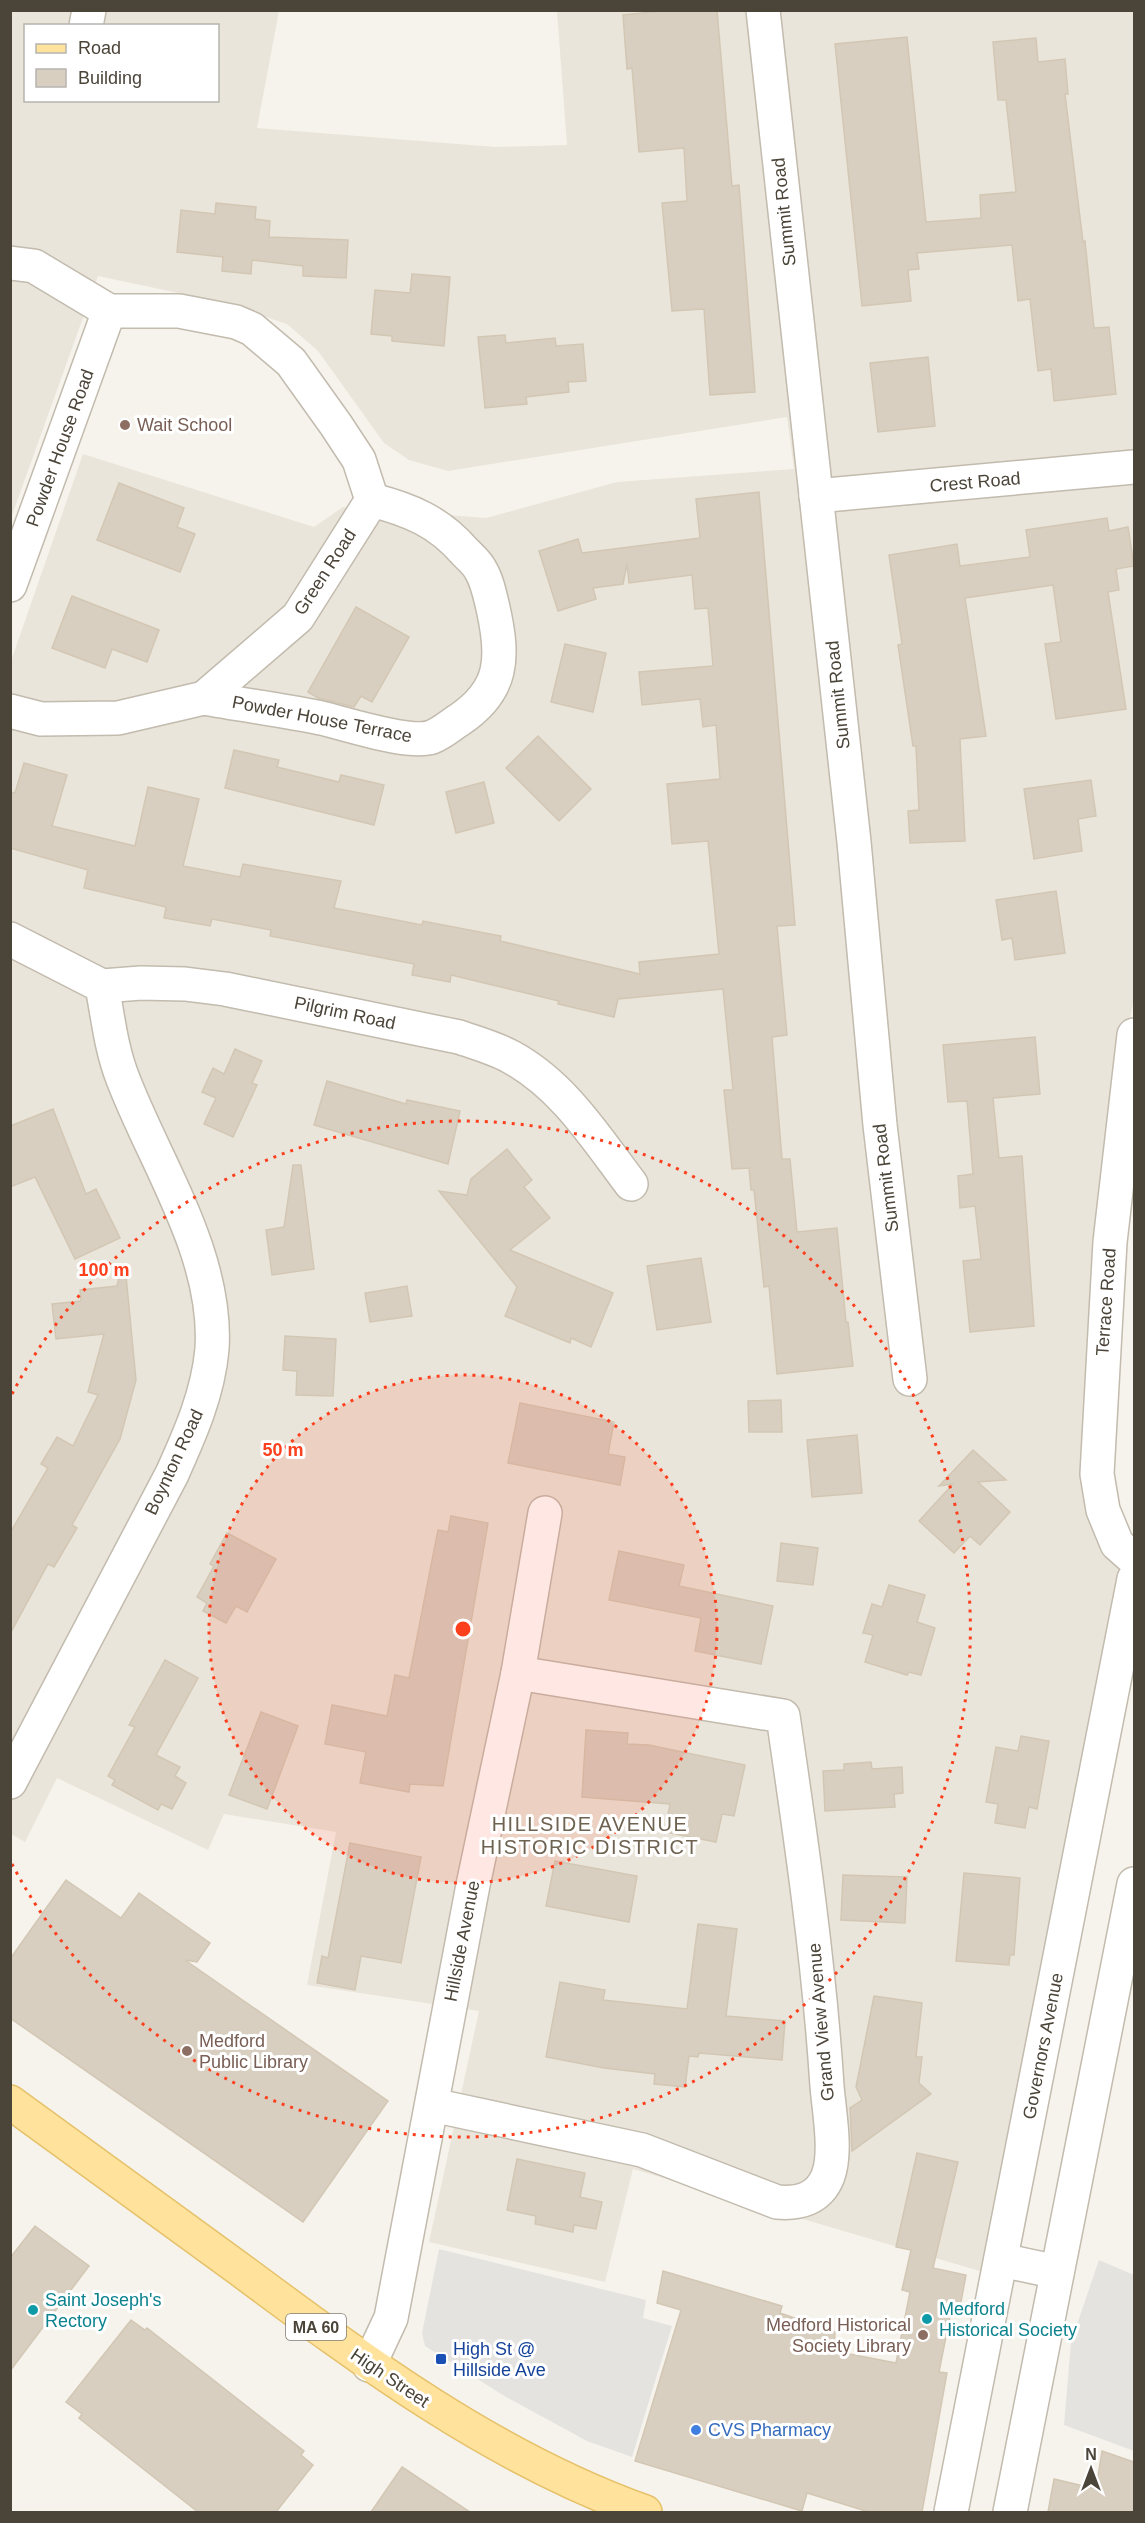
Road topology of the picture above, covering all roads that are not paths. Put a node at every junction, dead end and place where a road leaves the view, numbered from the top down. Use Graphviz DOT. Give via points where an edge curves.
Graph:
graph roads {
  1 [pos="763,10"];
  2 [pos="10,263"];
  3 [pos="109,311"];
  4 [pos="1134,467"];
  5 [pos="816,496"];
  6 [pos="372,500"];
  7 [pos="10,585"];
  8 [pos="204,698"];
  9 [pos="10,711"];
  10 [pos="10,939"];
  11 [pos="102,986"];
  12 [pos="1134,1035"];
  13 [pos="632,1184"];
  14 [pos="910,1379"];
  15 [pos="544,1513"];
  16 [pos="1134,1559"];
  17 [pos="1134,1579"];
  18 [pos="518,1673"];
  19 [pos="10,1782"];
  20 [pos="1134,1884"];
  21 [pos="1129,1943"];
  22 [pos="10,2102"];
  23 [pos="432,2105"];
  24 [pos="1001,2260"];
  25 [pos="1057,2272"];
  26 [pos="369,2365"];
  27 [pos="645,2512"];
  28 [pos="951,2512"];
  29 [pos="1010,2512"];
  1 -- 5 [label="street, Summit Road"];
  2 -- 3 [label="street" via="34,266"];
  3 -- 6 [label="street" via="179,311 237,322 252,329 291,362 336,425 359,460"];
  3 -- 7 [label="street, Powder House Road"];
  4 -- 5 [label="street, Crest Road"];
  5 -- 14 [label="street, Summit Road"];
  6 -- 8 [label="street, Green Road" via="297,617"];
  6 -- 8 [label="street, Powder House Terrace" via="405,508 431,522 480,569 495,617 499,650 497,672 489,692 473,710 432,737 408,738"];
  8 -- 9 [label="street, Green Road" via="118,718 41,719"];
  10 -- 11 [label="street"];
  11 -- 13 [label="street, Pilgrim Road" via="141,983 225,989 459,1037 486,1046 525,1066 570,1103"];
  11 -- 19 [label="street, Boynton Road" via="122,1078 176,1198 209,1292 212,1347 194,1425 172,1474"];
  12 -- 16 [label="street, Terrace Road" via="1110,1242 1097,1474 1102,1510 1117,1544"];
  15 -- 18 [label="street, Hillside Avenue"];
  17 -- 24 [label="street, Governors Avenue"];
  18 -- 23 [label="street, Hillside Avenue"];
  18 -- 23 [label="street, Grand View Avenue" via="783,1716 810,1899 832,2162 823,2186 814,2196 797,2202 777,2202 642,2150"];
  20 -- 21 [label="street"];
  21 -- 25 [label="street"];
  22 -- 26 [label="main road, High Street / MA 60"];
  23 -- 26 [label="street, Hillside Avenue" via="391,2318"];
  24 -- 25 [label="street"];
  24 -- 28 [label="street, Governors Avenue"];
  25 -- 29 [label="street"];
  26 -- 27 [label="main road, High Street / MA 60" via="507,2451"];
}
